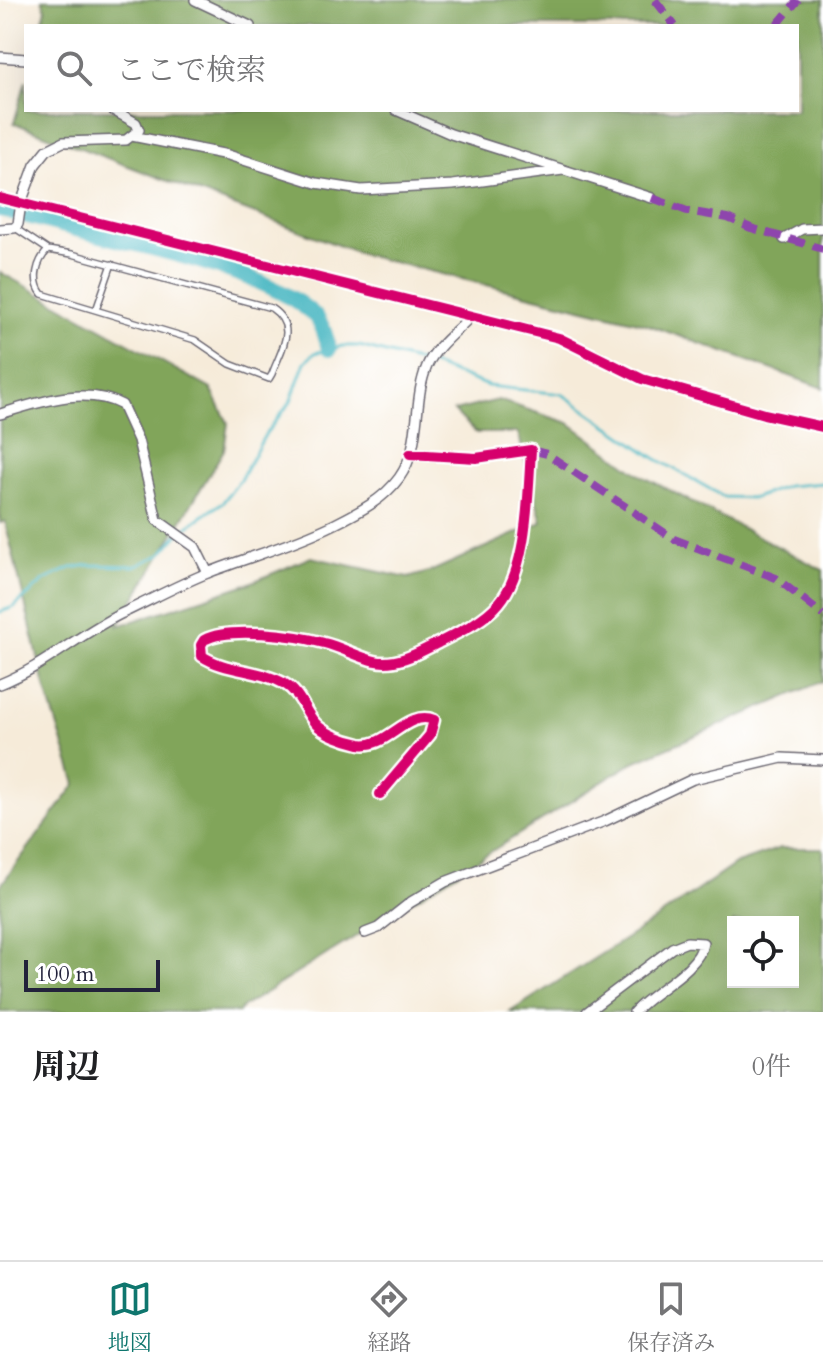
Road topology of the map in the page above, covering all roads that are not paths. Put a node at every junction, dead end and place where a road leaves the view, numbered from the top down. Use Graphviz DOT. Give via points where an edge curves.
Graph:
graph roads {
  1 [pos="195,0"];
  2 [pos="246,24"];
  3 [pos="0,57"];
  4 [pos="24,59"];
  5 [pos="116,112"];
  6 [pos="401,112"];
  7 [pos="132,136"];
  8 [pos="563,170"];
  9 [pos="0,198"];
  10 [pos="652,198"];
  11 [pos="21,203"];
  12 [pos="14,228"];
  13 [pos="823,228"];
  14 [pos="0,229"];
  15 [pos="784,239"];
  16 [pos="48,250"];
  17 [pos="112,264"];
  18 [pos="96,310"];
  19 [pos="471,316"];
  20 [pos="0,414"];
  21 [pos="823,427"];
  22 [pos="410,454"];
  23 [pos="208,573"];
  24 [pos="0,684"];
  25 [pos="823,760"];
  26 [pos="380,794"];
  27 [pos="365,933"];
  28 [pos="587,1012"];
  29 [pos="634,1012"];
  1 -- 2 [label="street"];
  3 -- 4 [label="street"];
  5 -- 7 [label="street" via="138,125"];
  6 -- 8 [label="street"];
  7 -- 8 [label="street" via="361,190 453,185"];
  7 -- 11 [label="street" via="51,147 38,159"];
  8 -- 10 [label="street"];
  9 -- 11 [label="street"];
  11 -- 12 [label="street" via="21,218"];
  11 -- 19 [label="street"];
  12 -- 14 [label="street"];
  12 -- 16 [label="lane"];
  13 -- 15 [label="street" via="802,229"];
  16 -- 17 [label="lane"];
  16 -- 18 [label="lane" via="36,275 39,291"];
  17 -- 18 [label="lane"];
  17 -- 18 [label="lane" via="271,308 285,322 286,337 269,379 230,364 195,340"];
  19 -- 21 [label="street" via="559,338 623,371 681,391"];
  19 -- 22 [label="street" via="426,367"];
  20 -- 23 [label="street" via="75,397 122,405 138,440 157,520 195,547"];
  22 -- 23 [label="street" via="392,486 355,514"];
  22 -- 26 [label="street" via="465,458 531,450 517,567 493,609 428,648 386,662 323,643 269,635 218,635 204,640 200,651 215,663 288,686 320,728 358,743 371,744 421,718 434,720 430,735"];
  23 -- 24 [label="street" via="98,625"];
  25 -- 27 [label="street" via="782,758 693,779 605,821 445,882"];
  28 -- 29 [label="street" via="672,948 703,943 693,962"];
}
